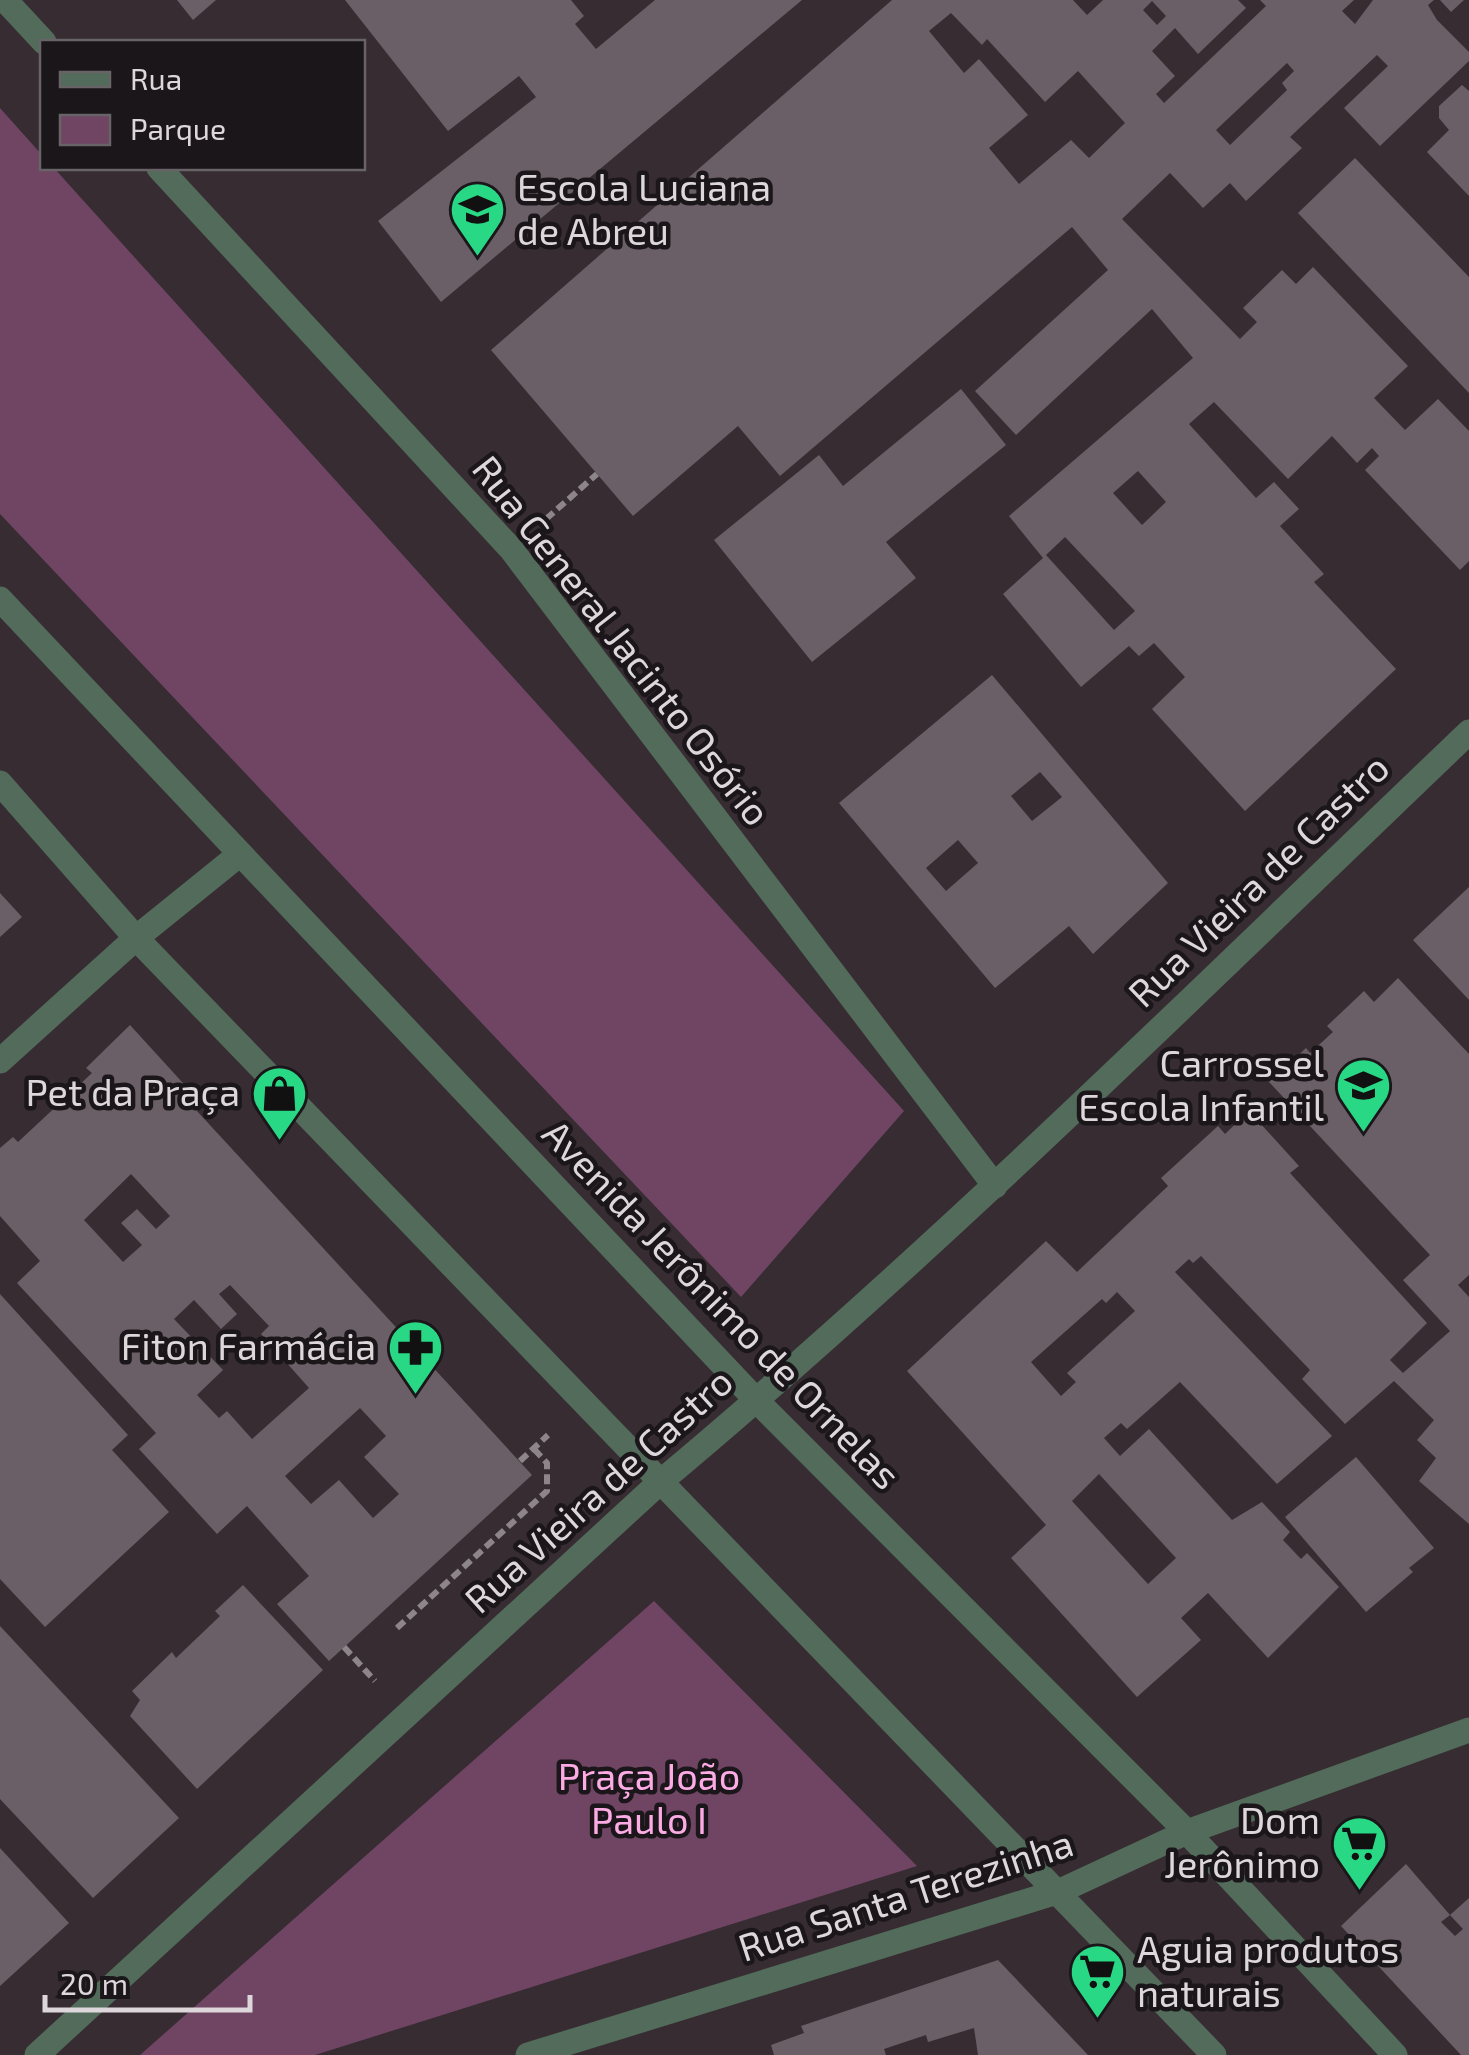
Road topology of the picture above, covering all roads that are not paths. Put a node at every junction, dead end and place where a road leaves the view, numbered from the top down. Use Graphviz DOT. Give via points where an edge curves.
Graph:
graph roads {
  1 [pos="5,0"];
  2 [pos="42,40"];
  3 [pos="161,170"];
  4 [pos="0,599"];
  5 [pos="1469,732"];
  6 [pos="0,783"];
  7 [pos="240,854"];
  8 [pos="136,938"];
  9 [pos="0,1061"];
  10 [pos="994,1186"];
  11 [pos="757,1402"];
  12 [pos="659,1484"];
  13 [pos="1469,1730"];
  14 [pos="1187,1832"];
  15 [pos="1060,1891"];
  16 [pos="37,2055"];
  17 [pos="528,2055"];
  18 [pos="1214,2055"];
  19 [pos="1396,2055"];
  1 -- 2 [label="street"];
  3 -- 10 [label="street, Rua General Jacinto Osório" via="511,550"];
  4 -- 7 [label="street, Avenida Jerônimo de Ornelas"];
  5 -- 10 [label="street, Rua Vieira de Castro"];
  6 -- 8 [label="street"];
  7 -- 8 [label="street"];
  7 -- 11 [label="street, Avenida Jerônimo de Ornelas"];
  8 -- 9 [label="street"];
  8 -- 12 [label="street"];
  10 -- 11 [label="street, Rua Vieira de Castro"];
  11 -- 12 [label="street, Rua Vieira de Castro"];
  11 -- 14 [label="street, Avenida Jerônimo de Ornelas"];
  12 -- 15 [label="street"];
  12 -- 16 [label="street, Rua Vieira de Castro"];
  13 -- 14 [label="street, Rua Santa Terezinha"];
  14 -- 15 [label="street, Rua Santa Terezinha"];
  14 -- 19 [label="street, Avenida Jerônimo de Ornelas"];
  15 -- 17 [label="street, Rua Santa Terezinha"];
  15 -- 18 [label="street"];
}
